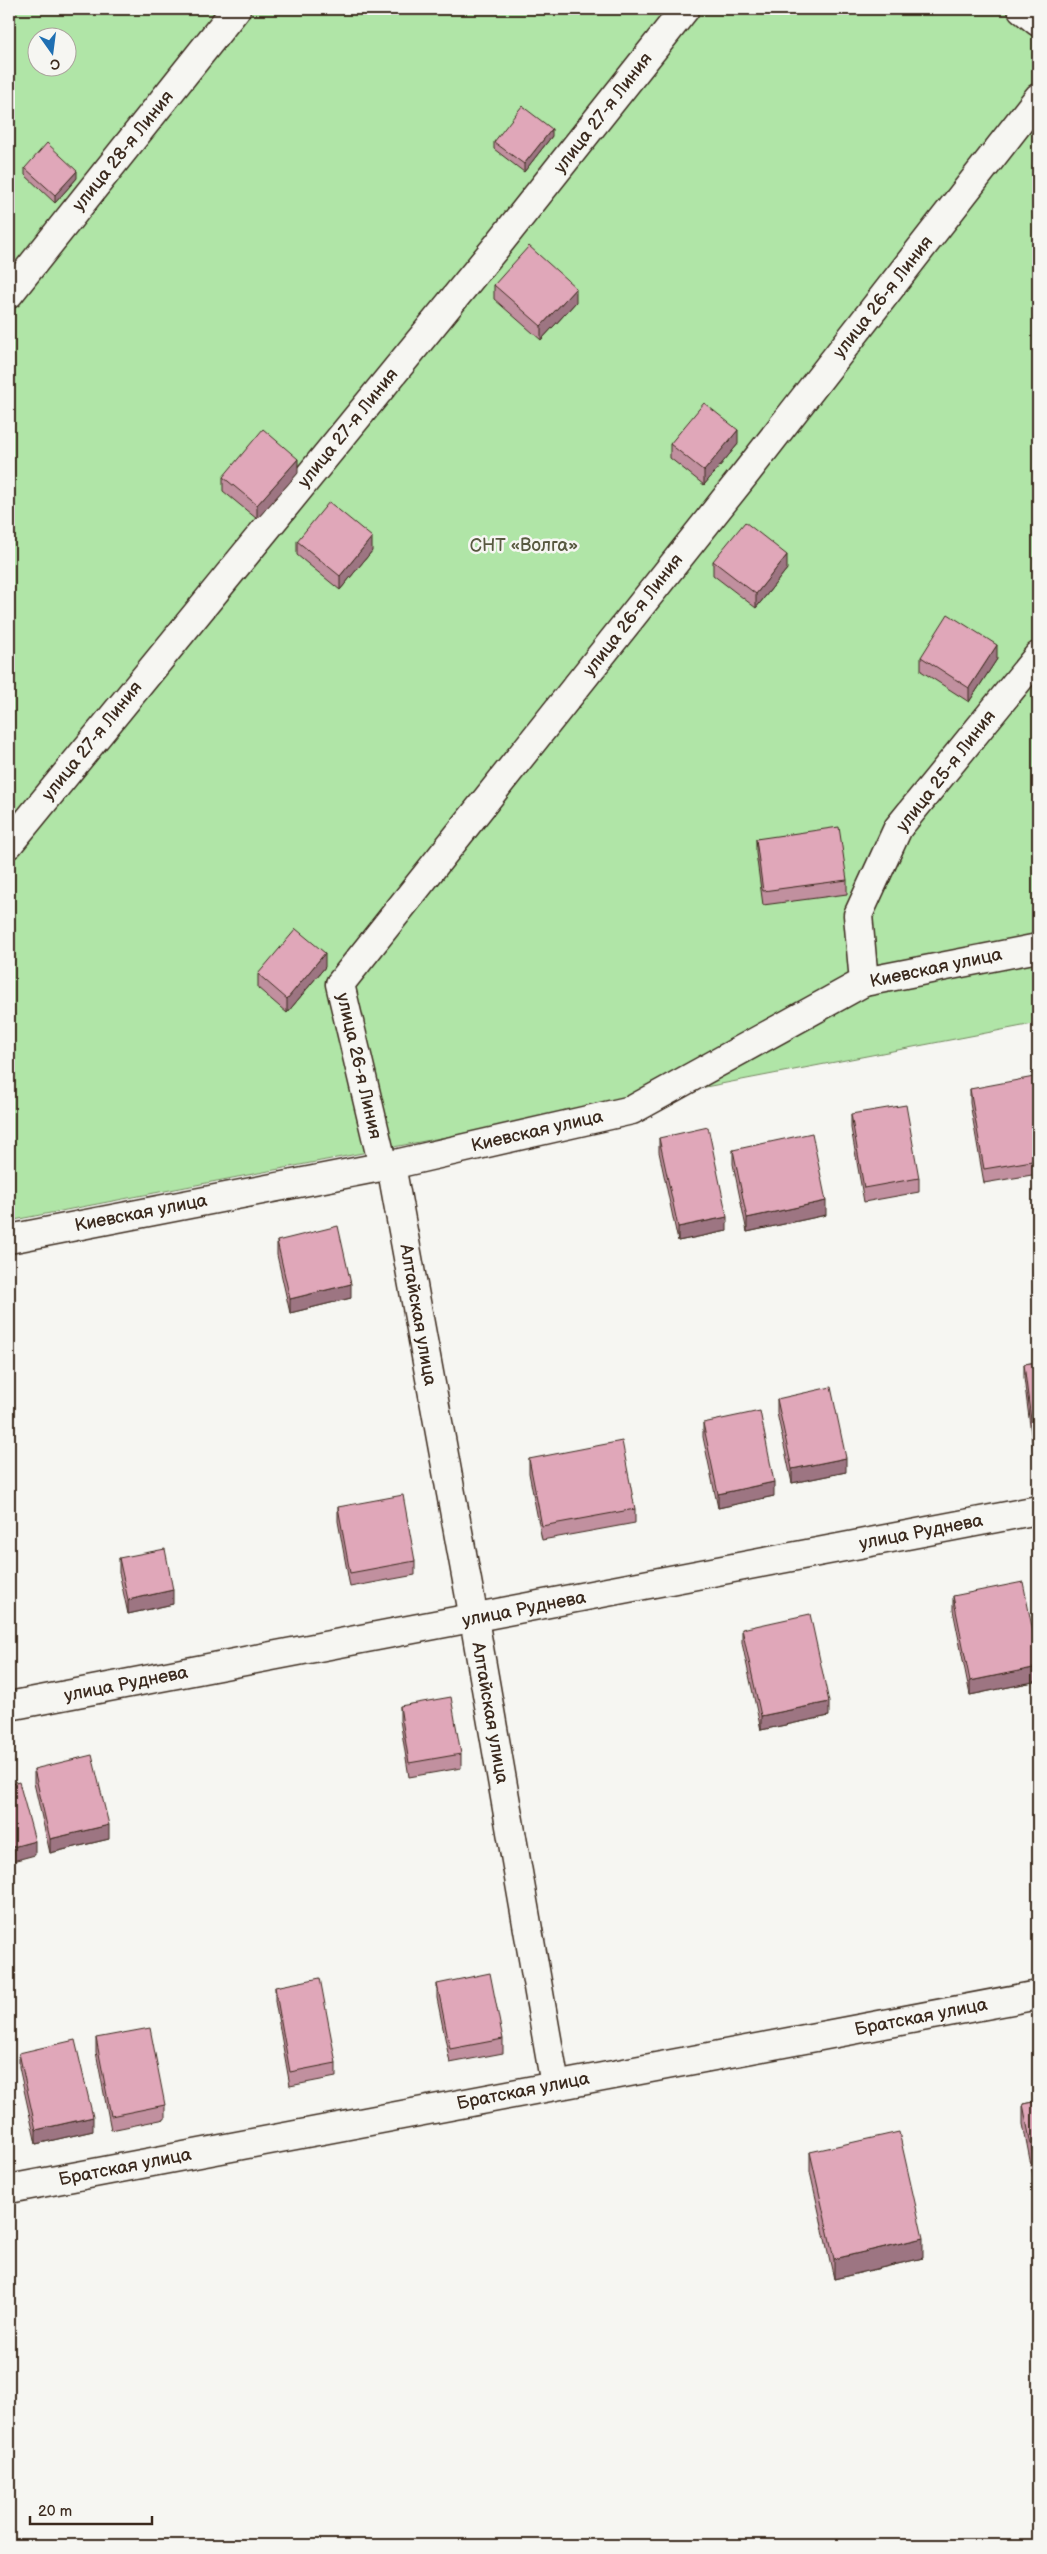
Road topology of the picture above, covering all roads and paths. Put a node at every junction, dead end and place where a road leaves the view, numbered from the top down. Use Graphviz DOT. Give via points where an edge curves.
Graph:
graph roads {
  1 [pos="236,9"];
  2 [pos="685,9"];
  3 [pos="1022,9"];
  4 [pos="1038,22"];
  5 [pos="1038,98"];
  6 [pos="9,294"];
  7 [pos="1038,656"];
  8 [pos="9,844"];
  9 [pos="1038,948"];
  10 [pos="864,982"];
  11 [pos="387,1166"];
  12 [pos="9,1239"];
  13 [pos="1038,1510"];
  14 [pos="474,1618"];
  15 [pos="9,1706"];
  16 [pos="1038,1995"];
  17 [pos="555,2085"];
  18 [pos="9,2189"];
  1 -- 6 [label="street, улица 28-я Линия"];
  2 -- 8 [label="street, улица 27-я Линия" via="497,246"];
  3 -- 4 [label="street"];
  5 -- 11 [label="street, улица 26-я Линия" via="340,984"];
  7 -- 10 [label="street, улица 25-я Линия" via="898,828 858,916"];
  9 -- 10 [label="street, Киевская улица"];
  10 -- 11 [label="street, Киевская улица" via="632,1110"];
  11 -- 12 [label="street, Киевская улица"];
  11 -- 14 [label="street, Алтайская улица"];
  13 -- 14 [label="street, улица Руднева"];
  14 -- 15 [label="street, улица Руднева"];
  14 -- 17 [label="street, Алтайская улица"];
  16 -- 17 [label="street, Братская улица"];
  17 -- 18 [label="street, Братская улица"];
}
